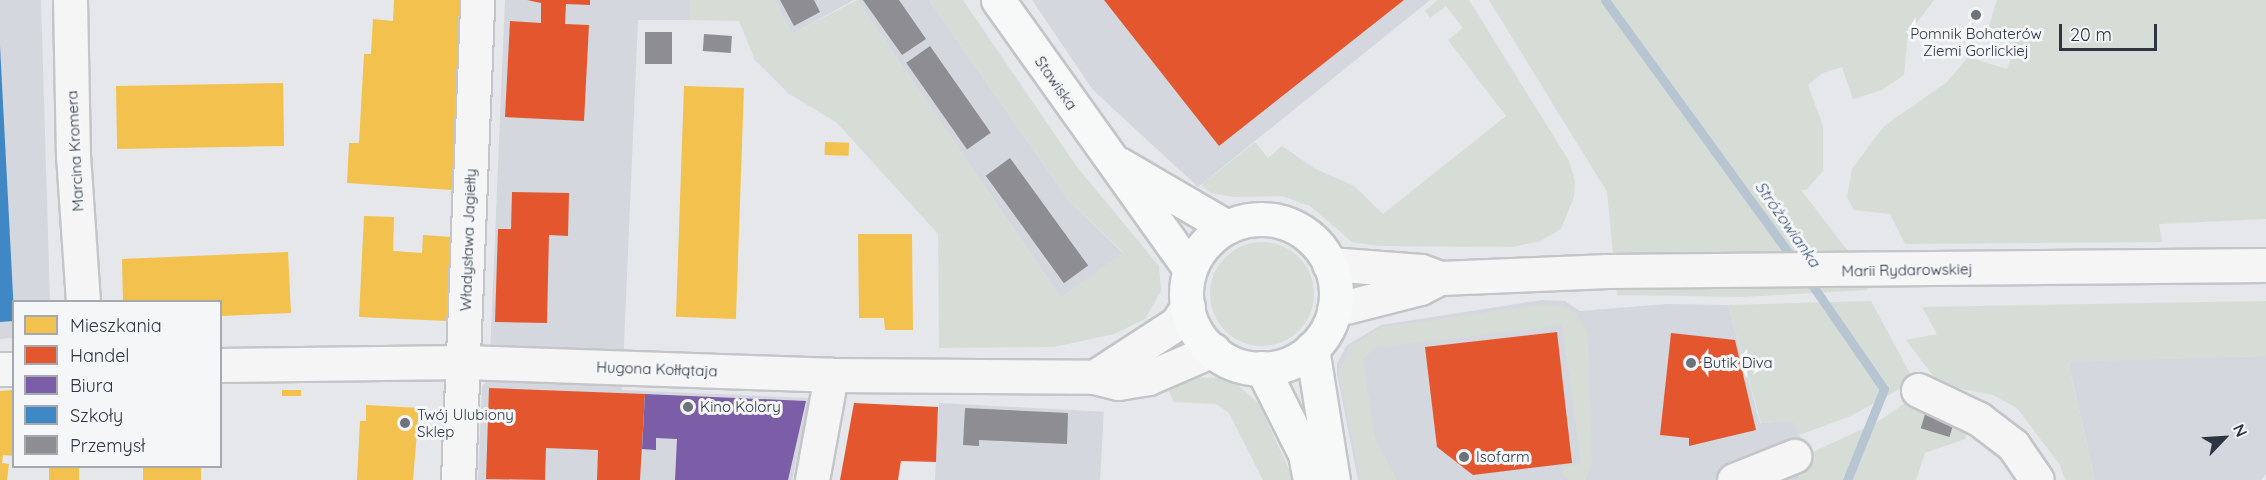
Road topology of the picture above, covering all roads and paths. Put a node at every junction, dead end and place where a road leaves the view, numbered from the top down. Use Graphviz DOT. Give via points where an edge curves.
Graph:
graph roads {
  1 [pos="70,0"];
  2 [pos="477,0"];
  3 [pos="998,0"];
  4 [pos="1117,163"];
  5 [pos="1227,227"];
  6 [pos="1329,264"];
  7 [pos="2266,265"];
  8 [pos="1190,269"];
  9 [pos="1440,278"];
  10 [pos="83,300"];
  11 [pos="1188,306"];
  12 [pos="1334,310"];
  13 [pos="1312,348"];
  14 [pos="1213,350"];
  15 [pos="464,362"];
  16 [pos="222,365"];
  17 [pos="1262,368"];
  18 [pos="831,375"];
  19 [pos="1094,377"];
  20 [pos="1918,390"];
  21 [pos="1794,456"];
  22 [pos="458,480"];
  23 [pos="812,480"];
  24 [pos="1310,480"];
  25 [pos="1333,480"];
  26 [pos="1734,480"];
  27 [pos="2037,480"];
  1 -- 10 [label="street, Marcina Kromera" via="73,155"];
  2 -- 15 [label="street, Władysława Jagiełły"];
  3 -- 4 [label="main road, Stawiska" via="1060,92"];
  4 -- 5 [label="main road, Stawiska"];
  4 -- 8 [label="main road, Stawiska" via="1138,200"];
  5 -- 6 [label="main road" via="1259,219 1292,225 1318,245"];
  5 -- 8 [label="main road" via="1204,244"];
  6 -- 9 [label="street, Marii Rydarowskiej" via="1421,271"];
  6 -- 12 [label="main road" via="1336,291"];
  7 -- 9 [label="street, Marii Rydarowskiej" via="1608,271"];
  8 -- 11 [label="main road"];
  9 -- 12 [label="street, Marii Rydarowskiej" via="1420,288"];
  11 -- 14 [label="main road" via="1197,331"];
  11 -- 19 [label="street" via="1177,323"];
  12 -- 13 [label="main road"];
  13 -- 17 [label="main road" via="1286,364"];
  13 -- 25 [label="main road"];
  14 -- 17 [label="main road" via="1236,364"];
  14 -- 19 [label="street, Hugona Kołłątaja" via="1148,378 1118,383"];
  15 -- 16 [label="street, Hugona Kołłątaja"];
  15 -- 18 [label="street, Hugona Kołłątaja"];
  15 -- 22 [label="street, Władysława Jagiełły"];
  17 -- 24 [label="main road" via="1305,454"];
  18 -- 19 [label="street, Hugona Kołłątaja"];
  18 -- 23 [label="street"];
  20 -- 27 [label="street" via="1979,419 2013,445"];
  21 -- 26 [label="street"];
}
